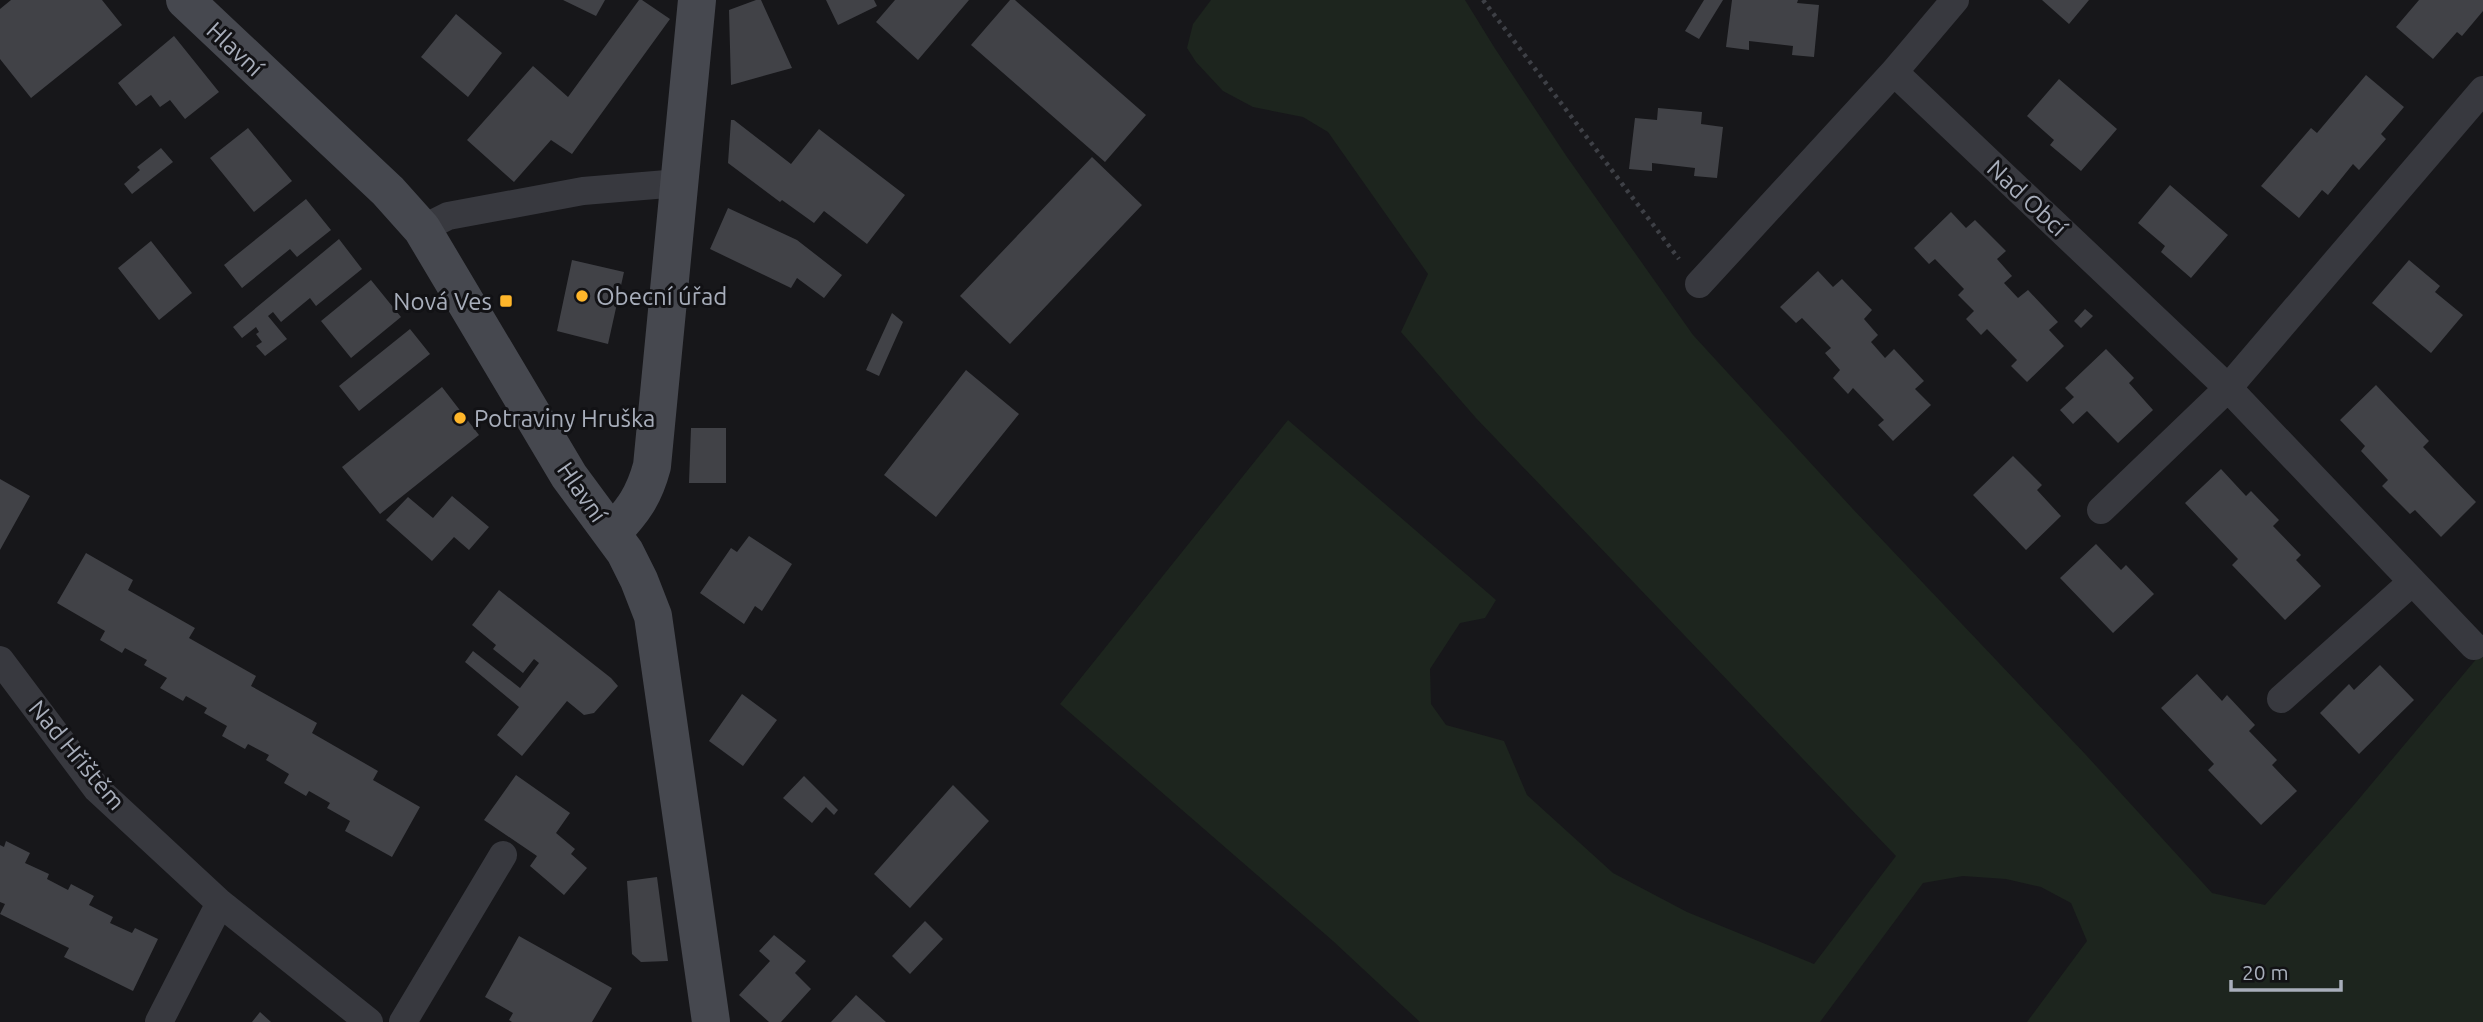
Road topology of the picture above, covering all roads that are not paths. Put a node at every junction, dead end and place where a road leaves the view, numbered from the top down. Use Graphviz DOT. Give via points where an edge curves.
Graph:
graph roads {
  1 [pos="185,0"];
  2 [pos="697,0"];
  3 [pos="1955,0"];
  4 [pos="1895,72"];
  5 [pos="2483,90"];
  6 [pos="679,183"];
  7 [pos="422,229"];
  8 [pos="1699,284"];
  9 [pos="2228,388"];
  10 [pos="2101,510"];
  11 [pos="612,533"];
  12 [pos="2412,582"];
  13 [pos="2474,646"];
  14 [pos="0,660"];
  15 [pos="2281,699"];
  16 [pos="503,855"];
  17 [pos="220,903"];
  18 [pos="159,1022"];
  19 [pos="369,1022"];
  20 [pos="403,1022"];
  21 [pos="710,1022"];
  1 -- 7 [label="street, Hlavní" via="388,191"];
  2 -- 6 [label="street"];
  3 -- 4 [label="street"];
  4 -- 8 [label="street"];
  4 -- 9 [label="street, Nad Obcí"];
  5 -- 9 [label="street"];
  6 -- 7 [label="street" via="583,191 448,216"];
  6 -- 11 [label="street" via="652,467 634,509"];
  7 -- 11 [label="street, Hlavní" via="569,476"];
  9 -- 10 [label="street"];
  9 -- 12 [label="street, Nad Obcí"];
  11 -- 21 [label="street, Hlavní" via="653,616"];
  12 -- 13 [label="street, Nad Obcí"];
  12 -- 15 [label="street"];
  14 -- 17 [label="street, Nad Hřištěm" via="97,789"];
  16 -- 20 [label="street"];
  17 -- 18 [label="street"];
  17 -- 19 [label="street, Nad Hřištěm"];
}
